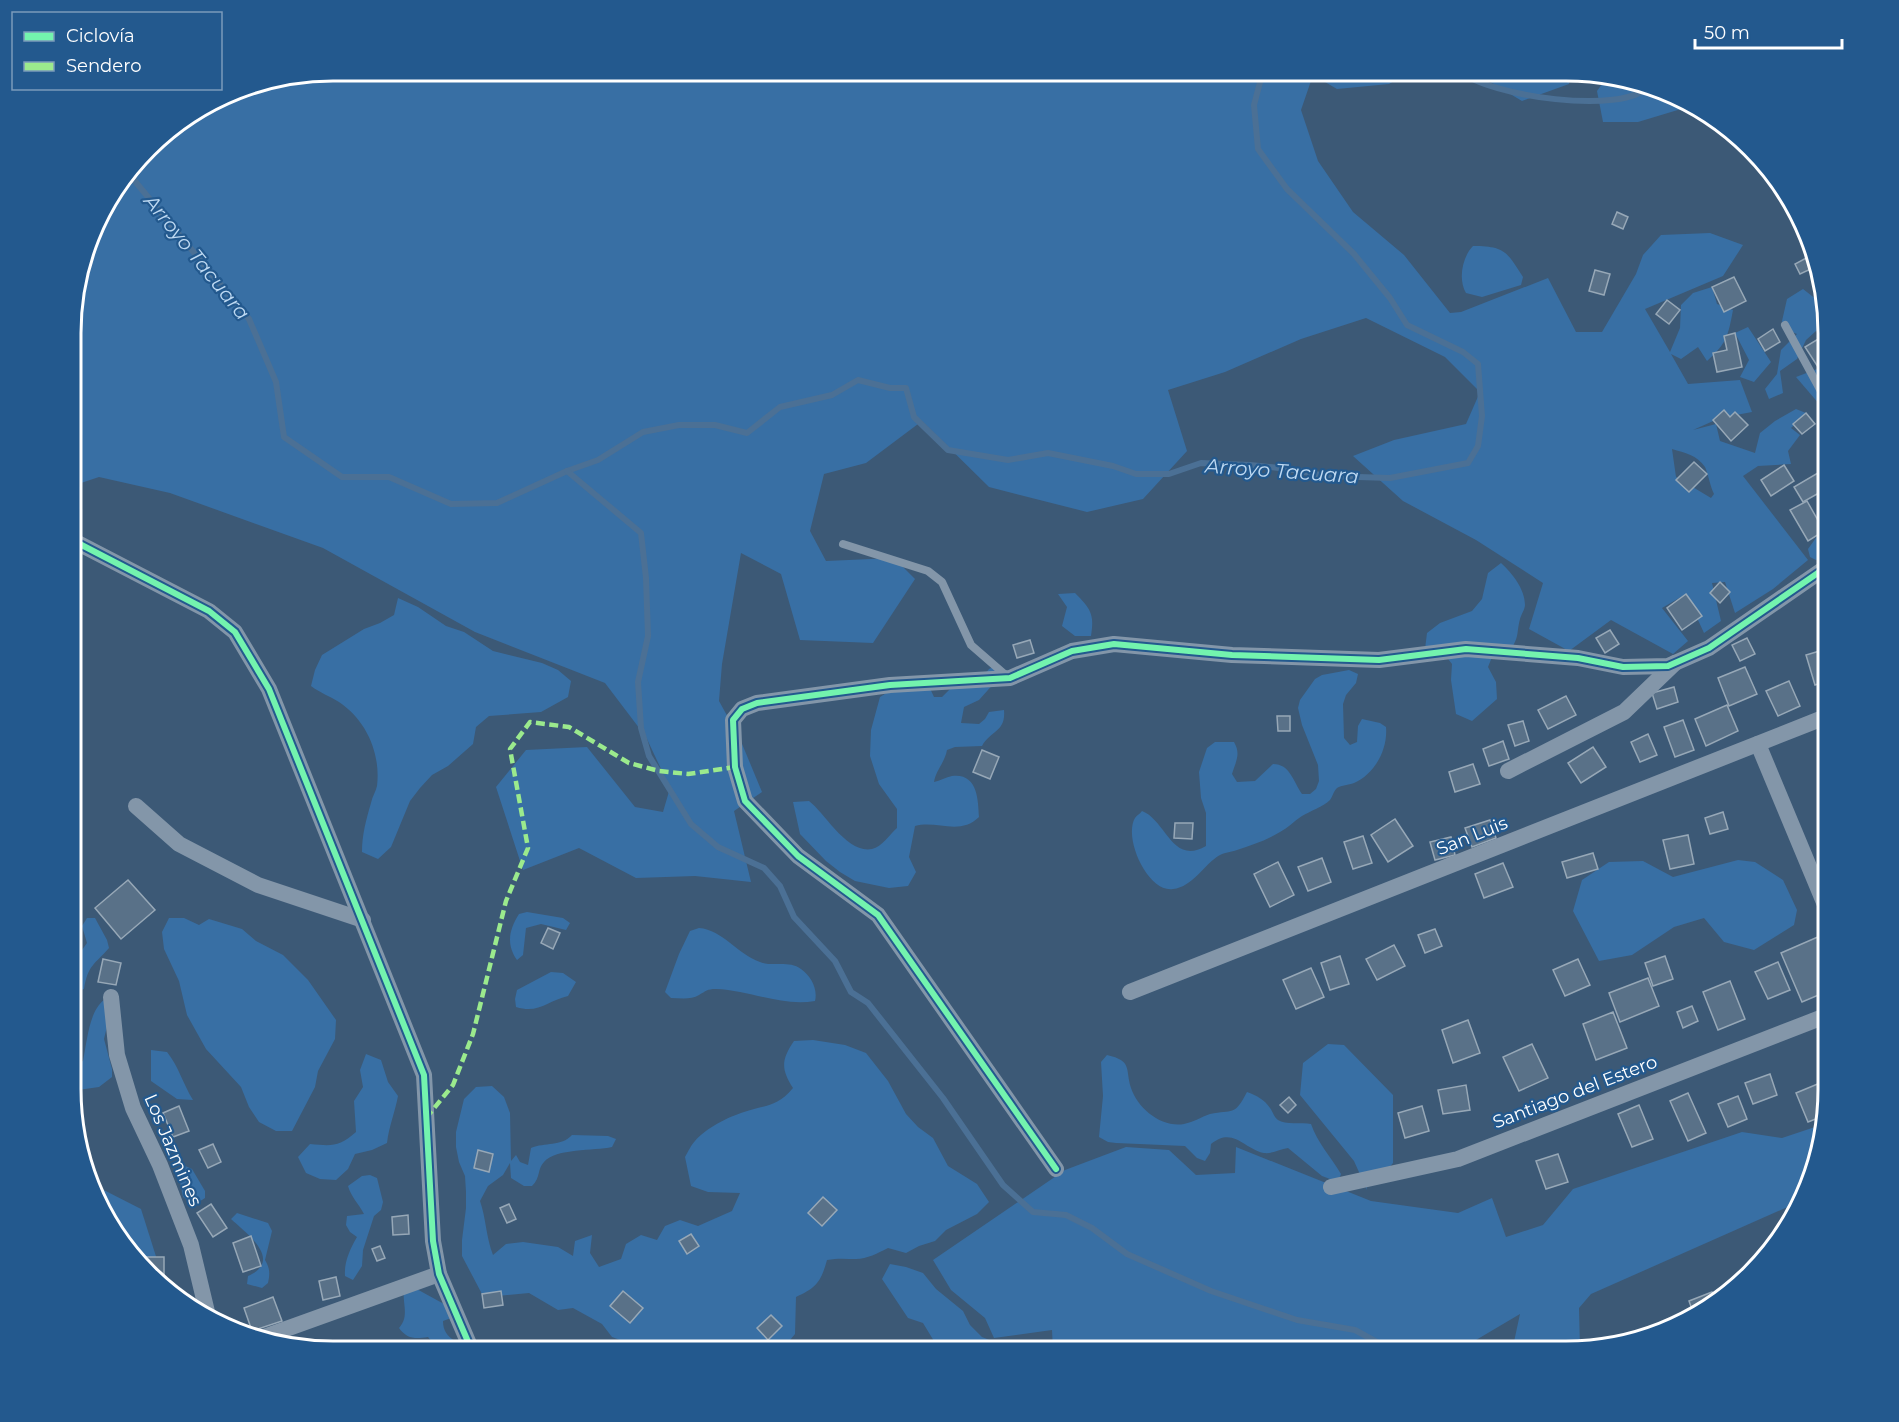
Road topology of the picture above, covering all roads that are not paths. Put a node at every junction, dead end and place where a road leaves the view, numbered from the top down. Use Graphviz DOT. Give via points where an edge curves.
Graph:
graph roads {
  1 [pos="1785,325"];
  2 [pos="1818,386"];
  3 [pos="843,544"];
  4 [pos="81,545"];
  5 [pos="1818,573"];
  6 [pos="1676,663"];
  7 [pos="1010,678"];
  8 [pos="1818,720"];
  9 [pos="1758,744"];
  10 [pos="1508,771"];
  11 [pos="136,806"];
  12 [pos="1818,888"];
  13 [pos="363,920"];
  14 [pos="1130,992"];
  15 [pos="111,997"];
  16 [pos="1818,1019"];
  17 [pos="1056,1169"];
  18 [pos="1331,1187"];
  19 [pos="439,1274"];
  20 [pos="206,1306"];
  21 [pos="274,1333"];
  22 [pos="467,1341"];
  1 -- 2 [label="lane"];
  3 -- 7 [label="lane" via="928,571 942,582 971,645"];
  4 -- 13 [label="street" via="209,611 235,632 269,688"];
  5 -- 6 [label="street" via="1709,648"];
  6 -- 7 [label="street" via="1623,667 1578,658 1466,649 1379,660 1232,656 1114,644 1072,651"];
  6 -- 10 [label="street" via="1624,712"];
  7 -- 17 [label="street" via="890,685 757,704 742,709 734,720 735,767 745,801 798,856 878,915"];
  8 -- 9 [label="street, San Luis"];
  9 -- 12 [label="street"];
  9 -- 14 [label="street, San Luis"];
  11 -- 13 [label="street" via="179,844 258,885"];
  13 -- 19 [label="street" via="424,1075 433,1241"];
  15 -- 20 [label="street, Los Jazmines" via="117,1055 126,1087 191,1245"];
  16 -- 18 [label="street, Santiago del Estero" via="1458,1159"];
  19 -- 21 [label="street"];
  19 -- 22 [label="street"];
}
